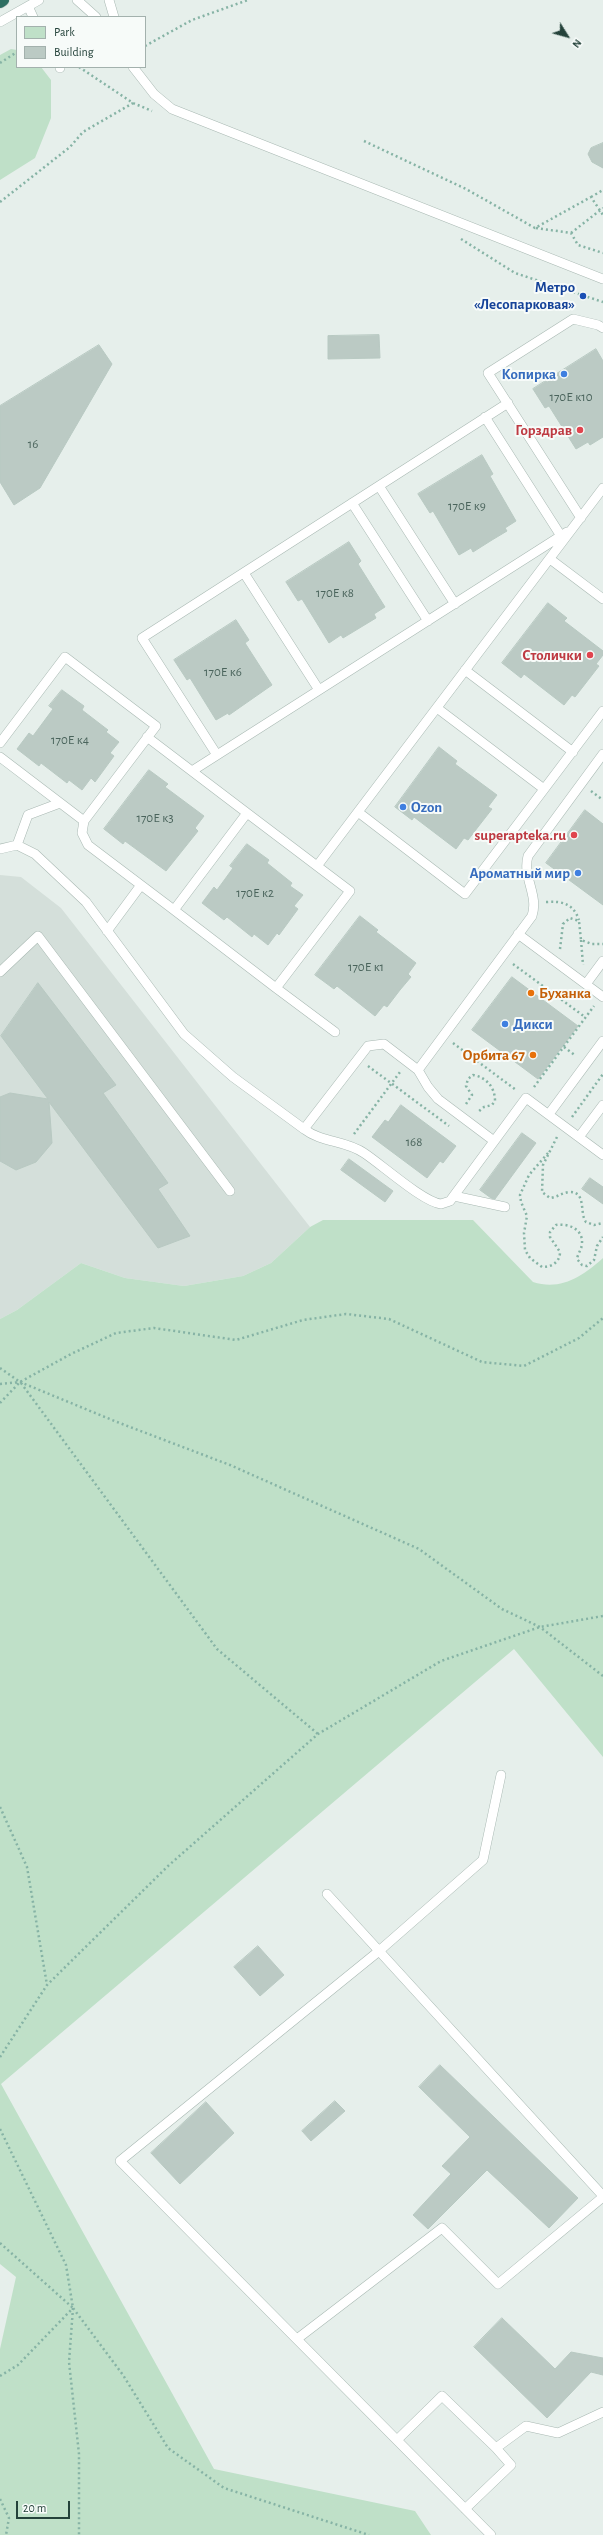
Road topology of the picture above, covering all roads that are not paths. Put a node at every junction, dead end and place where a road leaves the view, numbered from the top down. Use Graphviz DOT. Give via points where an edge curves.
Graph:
graph roads {
  1 [pos="3,0"];
  2 [pos="39,0"];
  3 [pos="77,0"];
  4 [pos="109,0"];
  5 [pos="0,2"];
  6 [pos="28,6"];
  7 [pos="33,16"];
  8 [pos="95,16"];
  9 [pos="114,16"];
  10 [pos="0,22"];
  11 [pos="134,68"];
  12 [pos="603,279"];
  13 [pos="603,328"];
  14 [pos="508,403"];
  15 [pos="485,417"];
  16 [pos="379,486"];
  17 [pos="603,488"];
  18 [pos="352,503"];
  19 [pos="581,518"];
  20 [pos="573,529"];
  21 [pos="561,536"];
  22 [pos="550,559"];
  23 [pos="244,573"];
  24 [pos="603,599"];
  25 [pos="455,604"];
  26 [pos="428,621"];
  27 [pos="465,670"];
  28 [pos="319,690"];
  29 [pos="437,708"];
  30 [pos="603,711"];
  31 [pos="147,737"];
  32 [pos="0,743"];
  33 [pos="572,752"];
  34 [pos="603,754"];
  35 [pos="217,755"];
  36 [pos="0,757"];
  37 [pos="192,771"];
  38 [pos="544,789"];
  39 [pos="60,803"];
  40 [pos="358,812"];
  41 [pos="247,813"];
  42 [pos="84,821"];
  43 [pos="17,845"];
  44 [pos="0,849"];
  45 [pos="317,866"];
  46 [pos="141,885"];
  47 [pos="174,910"];
  48 [pos="107,931"];
  49 [pos="518,934"];
  50 [pos="603,961"];
  51 [pos="0,972"];
  52 [pos="585,983"];
  53 [pos="276,988"];
  54 [pos="602,996"];
  55 [pos="335,1032"];
  56 [pos="603,1041"];
  57 [pos="418,1070"];
  58 [pos="603,1105"];
  59 [pos="548,1114"];
  60 [pos="304,1129"];
  61 [pos="579,1137"];
  62 [pos="494,1141"];
  63 [pos="603,1155"];
  64 [pos="230,1191"];
  65 [pos="454,1196"];
  66 [pos="505,1207"];
  67 [pos="501,1775"];
  68 [pos="327,1894"];
  69 [pos="379,1951"];
  70 [pos="603,2197"];
  71 [pos="297,2339"];
  72 [pos="603,2412"];
  73 [pos="397,2440"];
  74 [pos="496,2448"];
  75 [pos="465,2509"];
  76 [pos="491,2535"];
  1 -- 5 [label="highway"];
  2 -- 6 [label="lane"];
  3 -- 8 [label="lane"];
  4 -- 9 [label="lane"];
  6 -- 7 [label="lane"];
  6 -- 10 [label="lane"];
  11 -- 12 [label="lane" via="154,94 172,109"];
  13 -- 14 [label="lane" via="573,319 488,373"];
  14 -- 15 [label="lane"];
  14 -- 19 [label="lane"];
  15 -- 16 [label="lane"];
  15 -- 21 [label="lane"];
  16 -- 18 [label="lane"];
  16 -- 25 [label="lane"];
  17 -- 19 [label="lane"];
  18 -- 23 [label="lane"];
  18 -- 26 [label="lane"];
  19 -- 20 [label="lane"];
  20 -- 21 [label="lane"];
  20 -- 22 [label="lane"];
  21 -- 25 [label="lane"];
  22 -- 24 [label="lane"];
  22 -- 27 [label="lane"];
  23 -- 28 [label="lane"];
  23 -- 35 [label="lane" via="142,638"];
  25 -- 26 [label="lane"];
  26 -- 28 [label="lane"];
  27 -- 29 [label="lane"];
  27 -- 33 [label="lane"];
  28 -- 35 [label="lane"];
  29 -- 38 [label="lane"];
  29 -- 40 [label="lane"];
  30 -- 33 [label="lane"];
  31 -- 32 [label="lane" via="156,726 65,657"];
  31 -- 37 [label="lane"];
  31 -- 42 [label="lane"];
  33 -- 38 [label="lane"];
  34 -- 49 [label="lane" via="528,856 526,876 535,903 532,916"];
  35 -- 37 [label="lane"];
  36 -- 39 [label="lane"];
  37 -- 41 [label="lane"];
  38 -- 40 [label="lane" via="465,894"];
  39 -- 42 [label="lane"];
  39 -- 43 [label="lane" via="28,815"];
  40 -- 45 [label="lane"];
  41 -- 45 [label="lane"];
  41 -- 47 [label="lane"];
  42 -- 46 [label="lane" via="82,833 88,845"];
  43 -- 44 [label="lane"];
  43 -- 48 [label="lane" via="35,854 86,902"];
  45 -- 53 [label="lane" via="350,891"];
  46 -- 47 [label="lane"];
  46 -- 48 [label="lane"];
  47 -- 53 [label="lane"];
  48 -- 60 [label="lane" via="184,1034 233,1077"];
  49 -- 52 [label="lane"];
  49 -- 57 [label="lane"];
  50 -- 52 [label="lane"];
  51 -- 64 [label="lane" via="38,936"];
  52 -- 54 [label="lane"];
  53 -- 55 [label="lane"];
  56 -- 59 [label="lane"];
  57 -- 60 [label="lane" via="384,1044 368,1046"];
  57 -- 62 [label="lane" via="431,1092"];
  58 -- 61 [label="lane"];
  59 -- 61 [label="lane"];
  59 -- 62 [label="lane" via="526,1098"];
  60 -- 65 [label="lane" via="316,1137 346,1144 365,1153 435,1204 446,1203"];
  61 -- 63 [label="lane"];
  62 -- 65 [label="lane"];
  65 -- 66 [label="lane" via="485,1199"];
  67 -- 69 [label="lane" via="483,1860"];
  68 -- 69 [label="lane"];
  69 -- 70 [label="lane"];
  69 -- 71 [label="lane" via="120,2161"];
  70 -- 71 [label="lane" via="498,2284 442,2228"];
  71 -- 73 [label="lane"];
  72 -- 74 [label="lane" via="558,2433 526,2426"];
  73 -- 74 [label="lane" via="442,2396"];
  73 -- 75 [label="lane"];
  74 -- 75 [label="lane" via="511,2465"];
  75 -- 76 [label="lane"];
}
